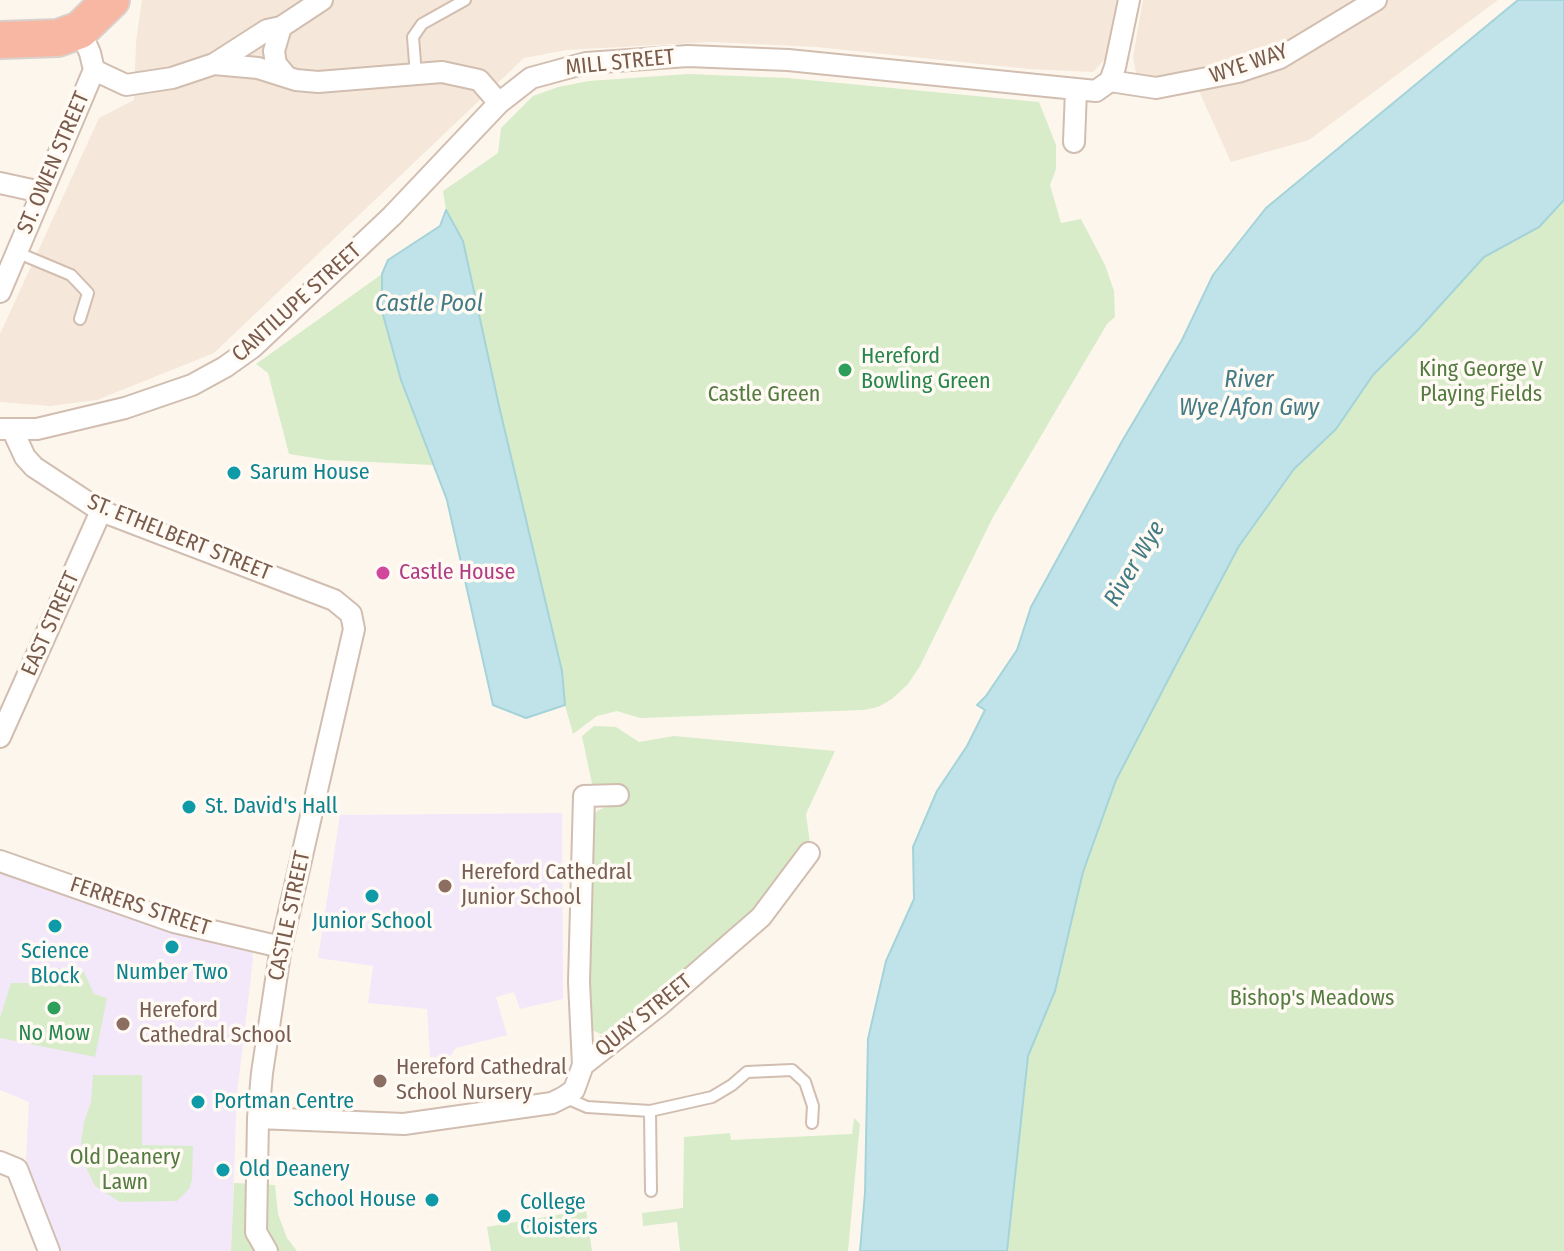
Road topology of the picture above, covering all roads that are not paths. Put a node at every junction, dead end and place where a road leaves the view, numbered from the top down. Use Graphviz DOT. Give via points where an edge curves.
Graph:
graph roads {
  1 [pos="111,0"];
  2 [pos="322,0"];
  3 [pos="465,0"];
  4 [pos="1129,0"];
  5 [pos="1376,0"];
  6 [pos="281,27"];
  7 [pos="80,30"];
  8 [pos="0,40"];
  9 [pos="214,64"];
  10 [pos="94,70"];
  11 [pos="416,75"];
  12 [pos="286,76"];
  13 [pos="1110,81"];
  14 [pos="1076,90"];
  15 [pos="499,103"];
  16 [pos="1074,142"];
  17 [pos="0,183"];
  18 [pos="41,192"];
  19 [pos="16,252"];
  20 [pos="0,292"];
  21 [pos="80,319"];
  22 [pos="6,430"];
  23 [pos="101,511"];
  24 [pos="354,629"];
  25 [pos="0,737"];
  26 [pos="618,795"];
  27 [pos="809,853"];
  28 [pos="0,861"];
  29 [pos="281,947"];
  30 [pos="583,1065"];
  31 [pos="564,1097"];
  32 [pos="650,1111"];
  33 [pos="258,1118"];
  34 [pos="812,1123"];
  35 [pos="0,1162"];
  36 [pos="651,1191"];
  37 [pos="49,1251"];
  38 [pos="267,1251"];
  1 -- 7 [label="highway"];
  2 -- 6 [label="street"];
  3 -- 11 [label="lane" via="422,24 413,37"];
  4 -- 13 [label="street"];
  5 -- 13 [label="street, WYE WAY" via="1280,58 1238,72 1156,88"];
  6 -- 9 [label="street" via="267,30"];
  6 -- 12 [label="street" via="274,51"];
  7 -- 8 [label="highway" via="58,38"];
  7 -- 10 [label="street, ST. OWEN STREET"];
  9 -- 10 [label="street" via="126,85"];
  9 -- 12 [label="street"];
  10 -- 18 [label="street, ST. OWEN STREET"];
  11 -- 12 [label="street" via="318,82"];
  11 -- 15 [label="street" via="442,72 479,80"];
  13 -- 14 [label="street" via="1096,91"];
  14 -- 15 [label="street, MILL STREET" via="788,60 688,56 553,70 531,78"];
  14 -- 16 [label="street"];
  15 -- 22 [label="street, CANTILUPE STREET" via="392,216 225,367 192,385 125,408 37,429"];
  17 -- 18 [label="street"];
  18 -- 19 [label="street, ST. OWEN STREET"];
  19 -- 20 [label="street, ST. OWEN STREET"];
  19 -- 21 [label="lane" via="71,275 88,293"];
  22 -- 23 [label="street, ST. ETHELBERT STREET" via="34,467"];
  23 -- 24 [label="street, ST. ETHELBERT STREET" via="334,600 351,614"];
  23 -- 25 [label="street, EAST STREET"];
  24 -- 29 [label="street, CASTLE STREET"];
  26 -- 30 [label="street" via="584,796 579,982"];
  27 -- 30 [label="street, QUAY STREET" via="761,917"];
  28 -- 29 [label="street, FERRERS STREET" via="174,922"];
  29 -- 33 [label="street, CASTLE STREET"];
  30 -- 31 [label="street, QUAY STREET" via="574,1090"];
  31 -- 32 [label="lane" via="587,1107"];
  31 -- 33 [label="street" via="404,1124"];
  32 -- 34 [label="lane" via="712,1097 747,1072 792,1070 805,1082"];
  32 -- 36 [label="lane"];
  33 -- 38 [label="street, CASTLE STREET" via="256,1232"];
  35 -- 37 [label="street" via="17,1169"];
}
